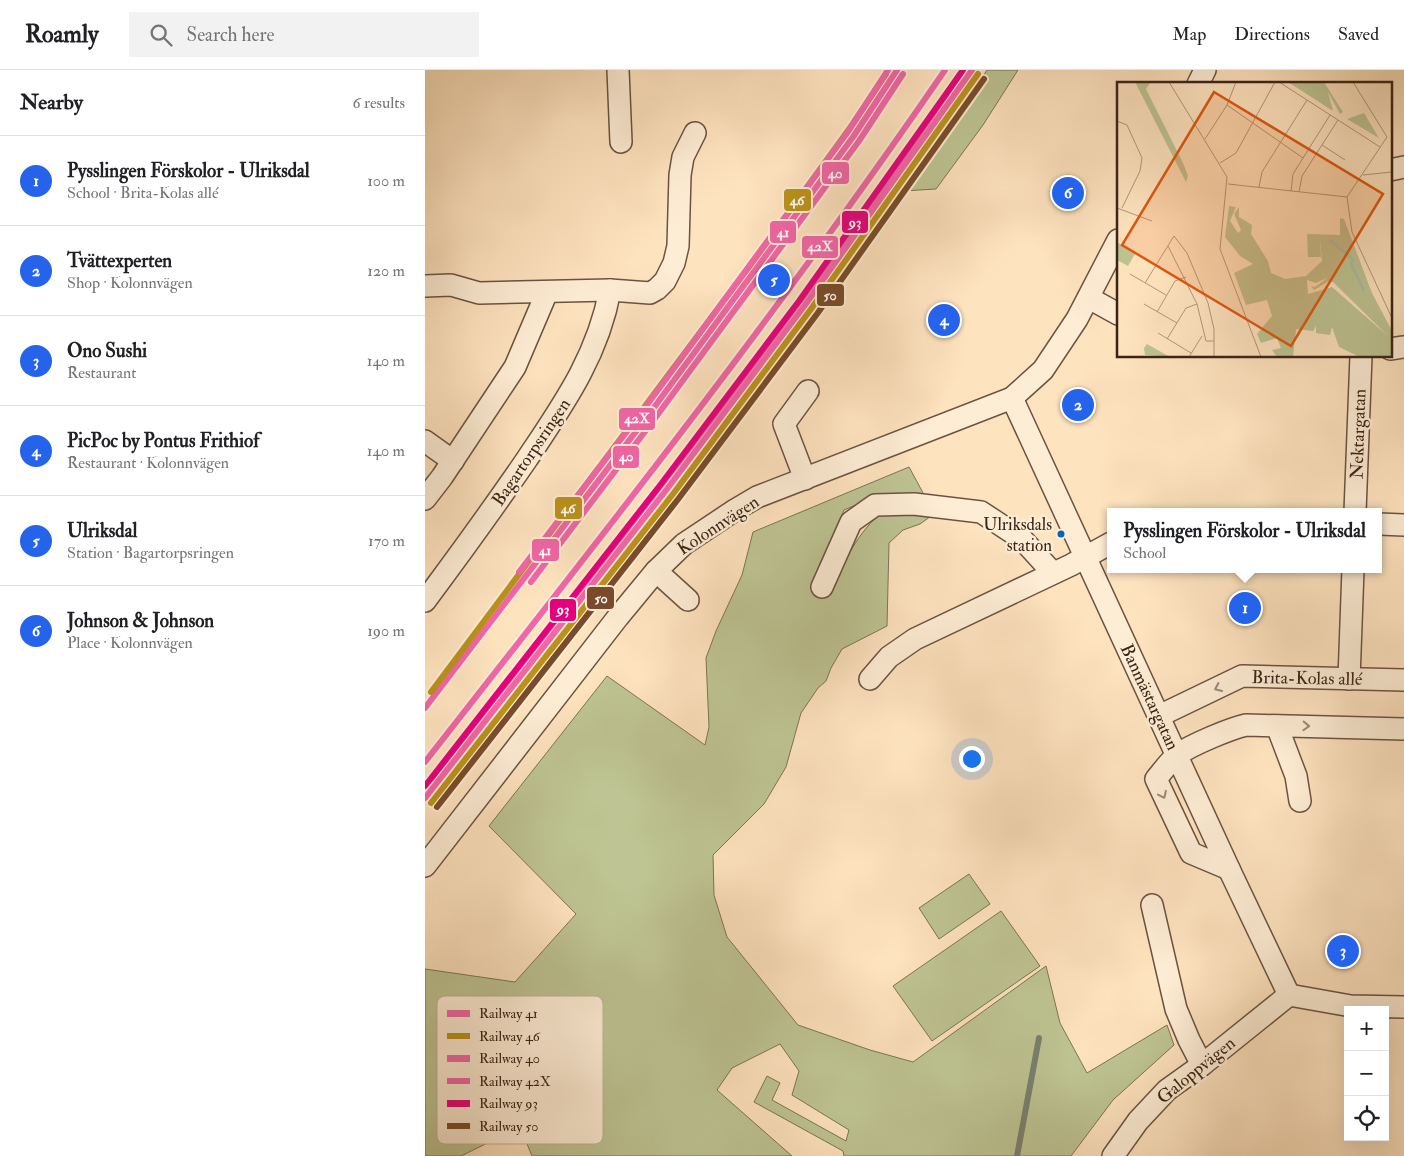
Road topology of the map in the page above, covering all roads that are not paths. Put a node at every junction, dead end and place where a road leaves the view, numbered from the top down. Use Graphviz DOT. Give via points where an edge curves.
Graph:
graph roads {
  1 [pos="617,70"];
  2 [pos="1205,70"];
  3 [pos="1199,82"];
  4 [pos="695,133"];
  5 [pos="621,142"];
  6 [pos="1404,167"];
  7 [pos="1391,170"];
  8 [pos="1117,242"];
  9 [pos="425,286"];
  10 [pos="610,290"];
  11 [pos="547,292"];
  12 [pos="1089,298"];
  13 [pos="1117,313"];
  14 [pos="1391,348"];
  15 [pos="1404,348"];
  16 [pos="1361,358"];
  17 [pos="808,391"];
  18 [pos="1013,398"];
  19 [pos="425,441"];
  20 [pos="453,461"];
  21 [pos="805,478"];
  22 [pos="425,499"];
  23 [pos="1355,508"];
  24 [pos="1382,524"];
  25 [pos="1404,525"];
  26 [pos="1107,545"];
  27 [pos="1085,556"];
  28 [pos="656,571"];
  29 [pos="1053,573"];
  30 [pos="1353,573"];
  31 [pos="822,588"];
  32 [pos="688,600"];
  33 [pos="425,601"];
  34 [pos="869,679"];
  35 [pos="1349,679"];
  36 [pos="1404,680"];
  37 [pos="1159,716"];
  38 [pos="1277,726"];
  39 [pos="1404,729"];
  40 [pos="1177,756"];
  41 [pos="1300,801"];
  42 [pos="425,866"];
  43 [pos="1229,869"];
  44 [pos="1152,905"];
  45 [pos="1289,995"];
  46 [pos="1404,1007"];
  47 [pos="1202,1065"];
  48 [pos="1113,1156"];
  1 -- 5 [label="street"];
  2 -- 3 [label="street"];
  4 -- 10 [label="street" via="683,157 678,246 670,272 650,293"];
  6 -- 7 [label="street"];
  8 -- 12 [label="street, Kolonnvägen"];
  9 -- 11 [label="street" via="451,285 479,293"];
  10 -- 11 [label="street"];
  10 -- 33 [label="street, Bagartorpsringen" via="595,344 567,399 469,543"];
  11 -- 20 [label="street" via="515,367"];
  12 -- 13 [label="street"];
  12 -- 18 [label="street, Kolonnvägen" via="1043,370"];
  14 -- 15 [label="street"];
  16 -- 23 [label="street, Nektargatan"];
  17 -- 21 [label="street" via="784,424"];
  18 -- 21 [label="street, Kolonnvägen"];
  18 -- 27 [label="street, Banmästargatan"];
  19 -- 20 [label="street"];
  20 -- 22 [label="street"];
  21 -- 28 [label="street, Kolonnvägen" via="757,497 735,510 684,544"];
  24 -- 25 [label="street"];
  26 -- 27 [label="street"];
  27 -- 29 [label="street"];
  27 -- 37 [label="street, Banmästargatan"];
  28 -- 32 [label="street"];
  28 -- 42 [label="street, Kolonnvägen"];
  29 -- 31 [label="street" via="1022,540 981,512 914,504 875,505 851,522"];
  29 -- 34 [label="street" via="915,639 889,657"];
  30 -- 35 [label="street"];
  35 -- 36 [label="street, Brita-Kolas allé"];
  35 -- 37 [label="street, Brita-Kolas allé, one-way" via="1243,676"];
  37 -- 40 [label="street, Banmästargatan"];
  38 -- 39 [label="street, one-way"];
  38 -- 40 [label="street" via="1258,724 1235,728"];
  38 -- 41 [label="street" via="1296,776"];
  40 -- 43 [label="street, Banmästargatan"];
  40 -- 43 [label="street, one-way" via="1156,779 1191,853"];
  43 -- 45 [label="street, Banmästargatan"];
  44 -- 47 [label="street" via="1176,1009"];
  45 -- 46 [label="street" via="1351,1006"];
  45 -- 47 [label="street, Galoppvägen"];
  47 -- 48 [label="street, Galoppvägen" via="1167,1090 1138,1121"];
}
